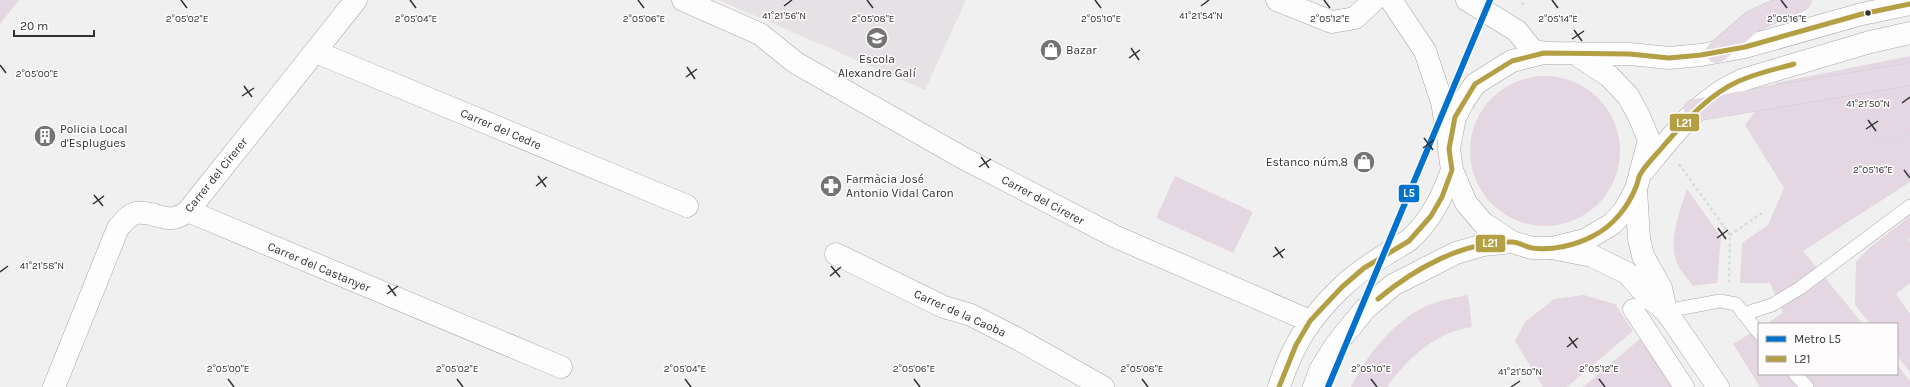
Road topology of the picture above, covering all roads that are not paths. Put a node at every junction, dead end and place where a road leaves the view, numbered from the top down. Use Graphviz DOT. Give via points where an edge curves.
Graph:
graph roads {
  1 [pos="356,0"];
  2 [pos="683,0"];
  3 [pos="1278,0"];
  4 [pos="1374,0"];
  5 [pos="1391,0"];
  6 [pos="1467,0"];
  7 [pos="1800,0"];
  8 [pos="1910,4"];
  9 [pos="1910,33"];
  10 [pos="316,52"];
  11 [pos="1717,52"];
  12 [pos="1544,53"];
  13 [pos="1574,53"];
  14 [pos="1910,74"];
  15 [pos="1695,110"];
  16 [pos="1449,149"];
  17 [pos="1452,170"];
  18 [pos="1639,181"];
  19 [pos="687,206"];
  20 [pos="1910,206"];
  21 [pos="188,211"];
  22 [pos="1512,242"];
  23 [pos="1552,248"];
  24 [pos="836,254"];
  25 [pos="1633,309"];
  26 [pos="1666,311"];
  27 [pos="1743,314"];
  28 [pos="1310,321"];
  29 [pos="1758,332"];
  30 [pos="561,367"];
  31 [pos="1797,375"];
  32 [pos="54,387"];
  33 [pos="1104,387"];
  34 [pos="1279,387"];
  35 [pos="1314,387"];
  36 [pos="1684,387"];
  37 [pos="1718,387"];
  38 [pos="1807,387"];
  1 -- 10 [label="street, Carrer del Cirerer"];
  2 -- 28 [label="street, Carrer del Cirerer" via="760,34 796,63 963,158 1114,236"];
  3 -- 4 [label="street" via="1332,22 1355,18"];
  5 -- 16 [label="street" via="1425,51 1442,102"];
  6 -- 12 [label="street" via="1517,32 1532,50"];
  7 -- 11 [label="highway" via="1753,21"];
  8 -- 11 [label="street"];
  9 -- 15 [label="street" via="1870,42 1742,80 1730,85"];
  10 -- 19 [label="street, Carrer del Cedre"];
  10 -- 21 [label="street, Carrer del Cirerer"];
  11 -- 13 [label="street" via="1669,58"];
  12 -- 13 [label="street"];
  12 -- 16 [label="street" via="1512,61 1476,84 1455,117"];
  13 -- 18 [label="street" via="1609,76 1628,96 1639,116 1649,140"];
  14 -- 15 [label="highway"];
  15 -- 18 [label="street"];
  16 -- 17 [label="street"];
  17 -- 22 [label="street" via="1466,202 1483,223"];
  17 -- 28 [label="street" via="1432,216 1409,240 1342,287"];
  18 -- 23 [label="street" via="1624,211 1612,224 1586,240"];
  18 -- 26 [label="street" via="1639,239 1643,256 1661,288"];
  20 -- 27 [label="lane" via="1800,288 1772,305"];
  21 -- 30 [label="street, Carrer del Castanyer"];
  21 -- 32 [label="street, Carrer del Cirerer" via="180,217 171,219 137,213 118,228"];
  22 -- 23 [label="street" via="1532,248"];
  22 -- 35 [label="street" via="1483,245 1456,253 1393,285 1365,309 1335,346 1320,370"];
  23 -- 26 [label="street" via="1592,256 1627,273 1648,297"];
  24 -- 33 [label="street, Carrer de la Caoba" via="944,307 971,315"];
  25 -- 36 [label="street"];
  26 -- 27 [label="lane" via="1720,301 1736,304"];
  26 -- 37 [label="street"];
  27 -- 29 [label="lane"];
  28 -- 34 [label="street" via="1296,346"];
  31 -- 38 [label="lane"];
}
